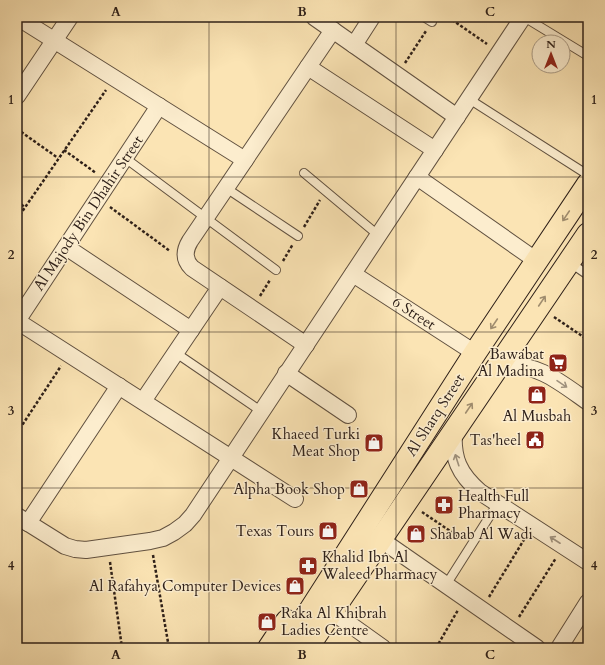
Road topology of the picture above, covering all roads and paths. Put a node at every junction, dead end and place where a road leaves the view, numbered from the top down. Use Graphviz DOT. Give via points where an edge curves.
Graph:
graph roads {
  1 [pos="17,17"];
  2 [pos="70,17"];
  3 [pos="314,17"];
  4 [pos="372,17"];
  5 [pos="424,17"];
  6 [pos="448,17"];
  7 [pos="524,17"];
  8 [pos="432,22"];
  9 [pos="333,30"];
  10 [pos="55,41"];
  11 [pos="354,45"];
  12 [pos="500,53"];
  13 [pos="588,56"];
  14 [pos="308,67"];
  15 [pos="397,75"];
  16 [pos="114,78"];
  17 [pos="17,96"];
  18 [pos="469,99"];
  19 [pos="159,106"];
  20 [pos="457,117"];
  21 [pos="17,129"];
  22 [pos="64,150"];
  23 [pos="435,150"];
  24 [pos="58,158"];
  25 [pos="125,158"];
  26 [pos="245,160"];
  27 [pos="304,173"];
  28 [pos="588,175"];
  29 [pos="416,178"];
  30 [pos="109,183"];
  31 [pos="588,184"];
  32 [pos="226,188"];
  33 [pos="326,192"];
  34 [pos="98,198"];
  35 [pos="17,202"];
  36 [pos="25,207"];
  37 [pos="206,218"];
  38 [pos="17,219"];
  39 [pos="588,234"];
  40 [pos="378,235"];
  41 [pos="298,236"];
  42 [pos="66,247"];
  43 [pos="537,260"];
  44 [pos="569,262"];
  45 [pos="188,264"];
  46 [pos="276,270"];
  47 [pos="353,274"];
  48 [pos="588,275"];
  49 [pos="220,287"];
  50 [pos="538,306"];
  51 [pos="252,309"];
  52 [pos="17,321"];
  53 [pos="191,330"];
  54 [pos="588,340"];
  55 [pos="306,345"];
  56 [pos="176,353"];
  57 [pos="475,353"];
  58 [pos="69,354"];
  59 [pos="499,364"];
  60 [pos="286,373"];
  61 [pos="119,386"];
  62 [pos="143,402"];
  63 [pos="588,402"];
  64 [pos="261,411"];
  65 [pos="348,415"];
  66 [pos="454,431"];
  67 [pos="17,433"];
  68 [pos="419,440"];
  69 [pos="440,452"];
  70 [pos="230,458"];
  71 [pos="211,487"];
  72 [pos="295,499"];
  73 [pos="498,503"];
  74 [pos="416,508"];
  75 [pos="23,520"];
  76 [pos="533,526"];
  77 [pos="150,541"];
  78 [pos="116,543"];
  79 [pos="390,546"];
  80 [pos="471,546"];
  81 [pos="564,546"];
  82 [pos="588,562"];
  83 [pos="446,585"];
  84 [pos="465,598"];
  85 [pos="588,602"];
  86 [pos="482,610"];
  87 [pos="341,618"];
  88 [pos="511,630"];
  89 [pos="530,646"];
  90 [pos="122,648"];
  91 [pos="169,648"];
  92 [pos="269,648"];
  93 [pos="286,648"];
  94 [pos="307,648"];
  95 [pos="320,648"];
  96 [pos="383,648"];
  97 [pos="436,648"];
  98 [pos="559,648"];
  1 -- 10 [label="street"];
  2 -- 10 [label="street"];
  3 -- 9 [label="street"];
  4 -- 11 [label="street"];
  5 -- 8 [label="lane"];
  6 -- 12 [label="path"];
  7 -- 12 [label="street"];
  7 -- 13 [label="lane"];
  8 -- 15 [label="path"];
  9 -- 11 [label="street"];
  9 -- 14 [label="street"];
  10 -- 16 [label="street"];
  10 -- 17 [label="street"];
  11 -- 15 [label="street"];
  12 -- 18 [label="street"];
  14 -- 23 [label="street"];
  14 -- 26 [label="street"];
  15 -- 20 [label="street"];
  16 -- 19 [label="street"];
  16 -- 22 [label="path"];
  18 -- 20 [label="street"];
  18 -- 28 [label="lane"];
  19 -- 25 [label="street, Al Majody Bin Dhahir Street"];
  19 -- 26 [label="street"];
  20 -- 23 [label="street"];
  21 -- 24 [label="path"];
  22 -- 24 [label="path"];
  22 -- 30 [label="path"];
  23 -- 29 [label="street"];
  24 -- 36 [label="path"];
  25 -- 30 [label="street, Al Majody Bin Dhahir Street"];
  25 -- 37 [label="lane"];
  26 -- 32 [label="street"];
  27 -- 33 [label="lane"];
  29 -- 40 [label="street"];
  29 -- 43 [label="street"];
  30 -- 34 [label="street, Al Majody Bin Dhahir Street"];
  31 -- 43 [label="main road, Al Sharq Street, one-way"];
  32 -- 37 [label="street"];
  32 -- 41 [label="lane"];
  33 -- 40 [label="lane"];
  33 -- 41 [label="path"];
  34 -- 42 [label="street, Al Majody Bin Dhahir Street"];
  34 -- 45 [label="path"];
  35 -- 36 [label="path"];
  36 -- 38 [label="path"];
  37 -- 45 [label="street" via="186,246"];
  37 -- 46 [label="lane"];
  39 -- 44 [label="main road, Al Sharq Street"];
  40 -- 47 [label="street"];
  41 -- 46 [label="path"];
  42 -- 52 [label="street, Al Majody Bin Dhahir Street"];
  42 -- 53 [label="street"];
  43 -- 57 [label="main road, Al Sharq Street, one-way"];
  44 -- 48 [label="lane"];
  50 -- 44 [label="main road, Al Sharq Street, one-way"];
  45 -- 49 [label="street"];
  46 -- 51 [label="path"];
  47 -- 55 [label="street"];
  47 -- 57 [label="street, 6 Street"];
  49 -- 51 [label="street"];
  49 -- 53 [label="street"];
  50 -- 54 [label="path"];
  50 -- 59 [label="main road, Al Sharq Street"];
  51 -- 55 [label="street"];
  52 -- 58 [label="street"];
  53 -- 56 [label="street"];
  55 -- 60 [label="street"];
  56 -- 62 [label="street"];
  56 -- 64 [label="lane"];
  57 -- 68 [label="main road, Al Sharq Street"];
  58 -- 61 [label="street"];
  58 -- 67 [label="path"];
  59 -- 63 [label="street, one-way" via="514,364 543,372"];
  66 -- 59 [label="main road, Al Sharq Street, one-way"];
  60 -- 64 [label="street"];
  60 -- 65 [label="street"];
  61 -- 62 [label="street"];
  61 -- 75 [label="street"];
  62 -- 70 [label="street"];
  64 -- 70 [label="street"];
  66 -- 69 [label="main road, Al Sharq Street"];
  73 -- 66 [label="street, one-way" via="469,483 461,471 455,458"];
  68 -- 92 [label="main road" via="391,465"];
  68 -- 93 [label="main road, Al Sharq Street"];
  69 -- 74 [label="main road" via="429,488"];
  69 -- 94 [label="main road, Al Sharq Street"];
  70 -- 71 [label="street"];
  70 -- 72 [label="street"];
  71 -- 77 [label="street" via="185,524 163,538"];
  71 -- 78 [label="street" via="169,523"];
  73 -- 76 [label="street"];
  73 -- 80 [label="lane"];
  74 -- 79 [label="main road"];
  74 -- 80 [label="path"];
  75 -- 78 [label="street" via="70,548 86,550"];
  81 -- 76 [label="street, one-way"];
  76 -- 86 [label="path"];
  77 -- 78 [label="street"];
  77 -- 91 [label="path"];
  78 -- 90 [label="path"];
  79 -- 83 [label="street"];
  79 -- 87 [label="main road"];
  80 -- 83 [label="lane"];
  81 -- 82 [label="street"];
  81 -- 88 [label="path"];
  83 -- 84 [label="street"];
  84 -- 86 [label="street"];
  84 -- 97 [label="path"];
  85 -- 98 [label="street"];
  86 -- 88 [label="street"];
  87 -- 95 [label="main road"];
  87 -- 96 [label="street"];
  88 -- 89 [label="street"];
}
